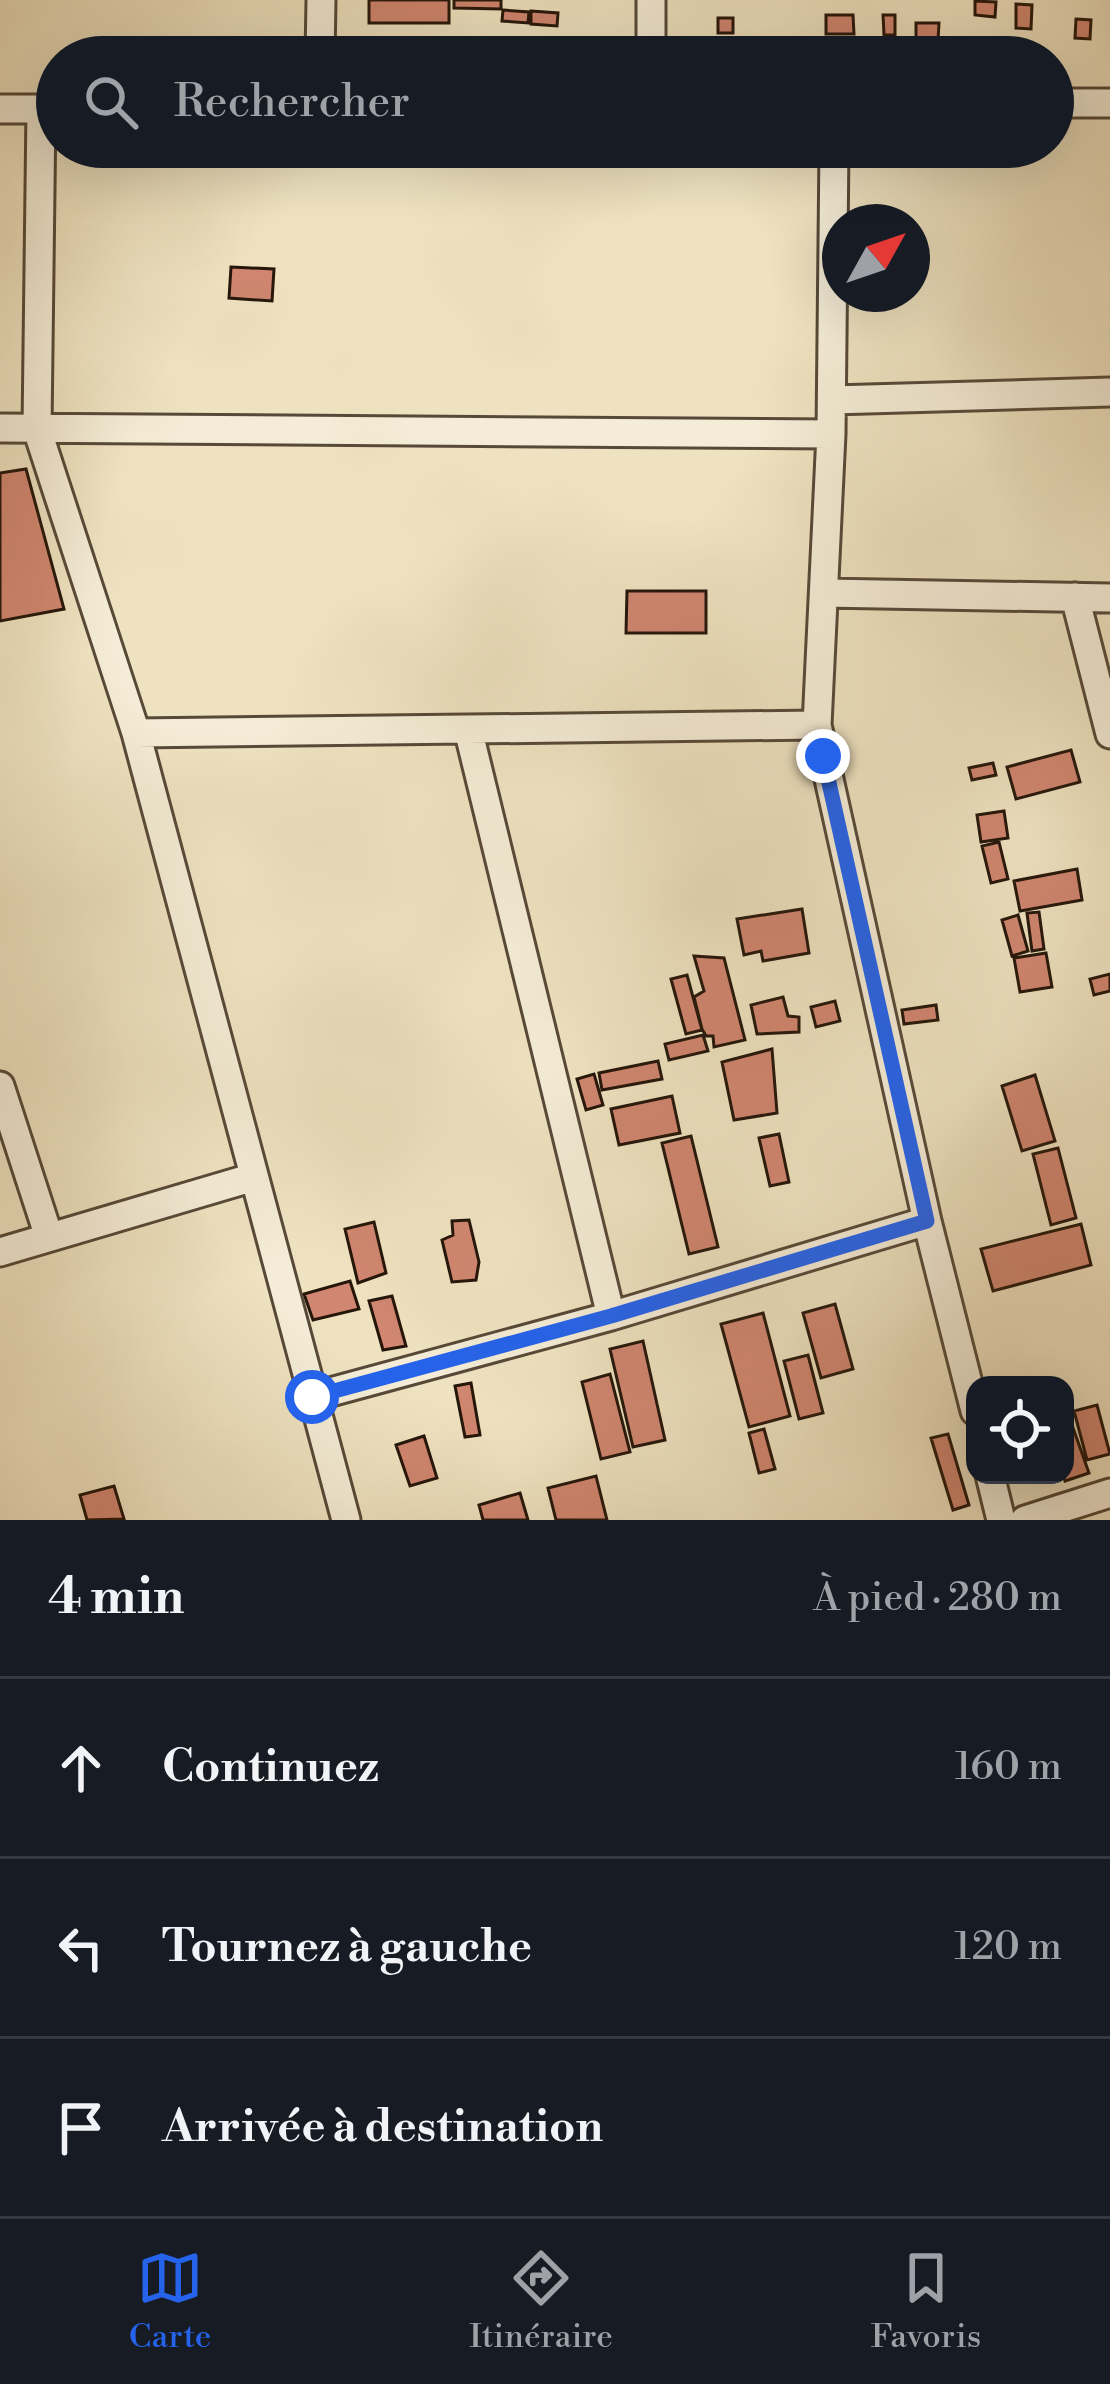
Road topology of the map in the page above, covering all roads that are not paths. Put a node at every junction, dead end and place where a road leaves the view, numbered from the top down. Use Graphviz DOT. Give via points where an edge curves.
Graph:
graph roads {
  1 [pos="321,0"];
  2 [pos="651,0"];
  3 [pos="320,36"];
  4 [pos="651,36"];
  5 [pos="1110,103"];
  6 [pos="1074,104"];
  7 [pos="0,109"];
  8 [pos="36,109"];
  9 [pos="47,168"];
  10 [pos="834,168"];
  11 [pos="1110,392"];
  12 [pos="832,400"];
  13 [pos="0,428"];
  14 [pos="37,429"];
  15 [pos="831,434"];
  16 [pos="824,593"];
  17 [pos="1076,597"];
  18 [pos="1110,598"];
  19 [pos="817,725"];
  20 [pos="468,729"];
  21 [pos="136,733"];
  22 [pos="1110,734"];
  23 [pos="0,1086"];
  24 [pos="254,1177"];
  25 [pos="927,1221"];
  26 [pos="49,1237"];
  27 [pos="0,1252"];
  28 [pos="611,1316"];
  29 [pos="966,1376"];
  30 [pos="312,1397"];
  31 [pos="992,1484"];
  32 [pos="1110,1493"];
  33 [pos="346,1520"];
  34 [pos="1001,1520"];
  35 [pos="1025,1520"];
  1 -- 3 [label="street"];
  2 -- 4 [label="street"];
  5 -- 6 [label="street"];
  7 -- 8 [label="street"];
  9 -- 14 [label="street"];
  10 -- 12 [label="street"];
  11 -- 12 [label="street"];
  12 -- 15 [label="street"];
  13 -- 14 [label="street"];
  14 -- 15 [label="street"];
  14 -- 21 [label="street"];
  15 -- 16 [label="street"];
  16 -- 17 [label="street"];
  16 -- 19 [label="street"];
  17 -- 18 [label="street"];
  17 -- 22 [label="street"];
  19 -- 20 [label="street"];
  19 -- 25 [label="street"];
  20 -- 21 [label="street"];
  20 -- 28 [label="street"];
  21 -- 24 [label="street"];
  23 -- 26 [label="street"];
  24 -- 26 [label="street"];
  24 -- 30 [label="street"];
  25 -- 28 [label="street"];
  25 -- 29 [label="street"];
  26 -- 27 [label="street"];
  28 -- 30 [label="street"];
  30 -- 33 [label="street"];
  31 -- 34 [label="street"];
  32 -- 35 [label="street"];
}
